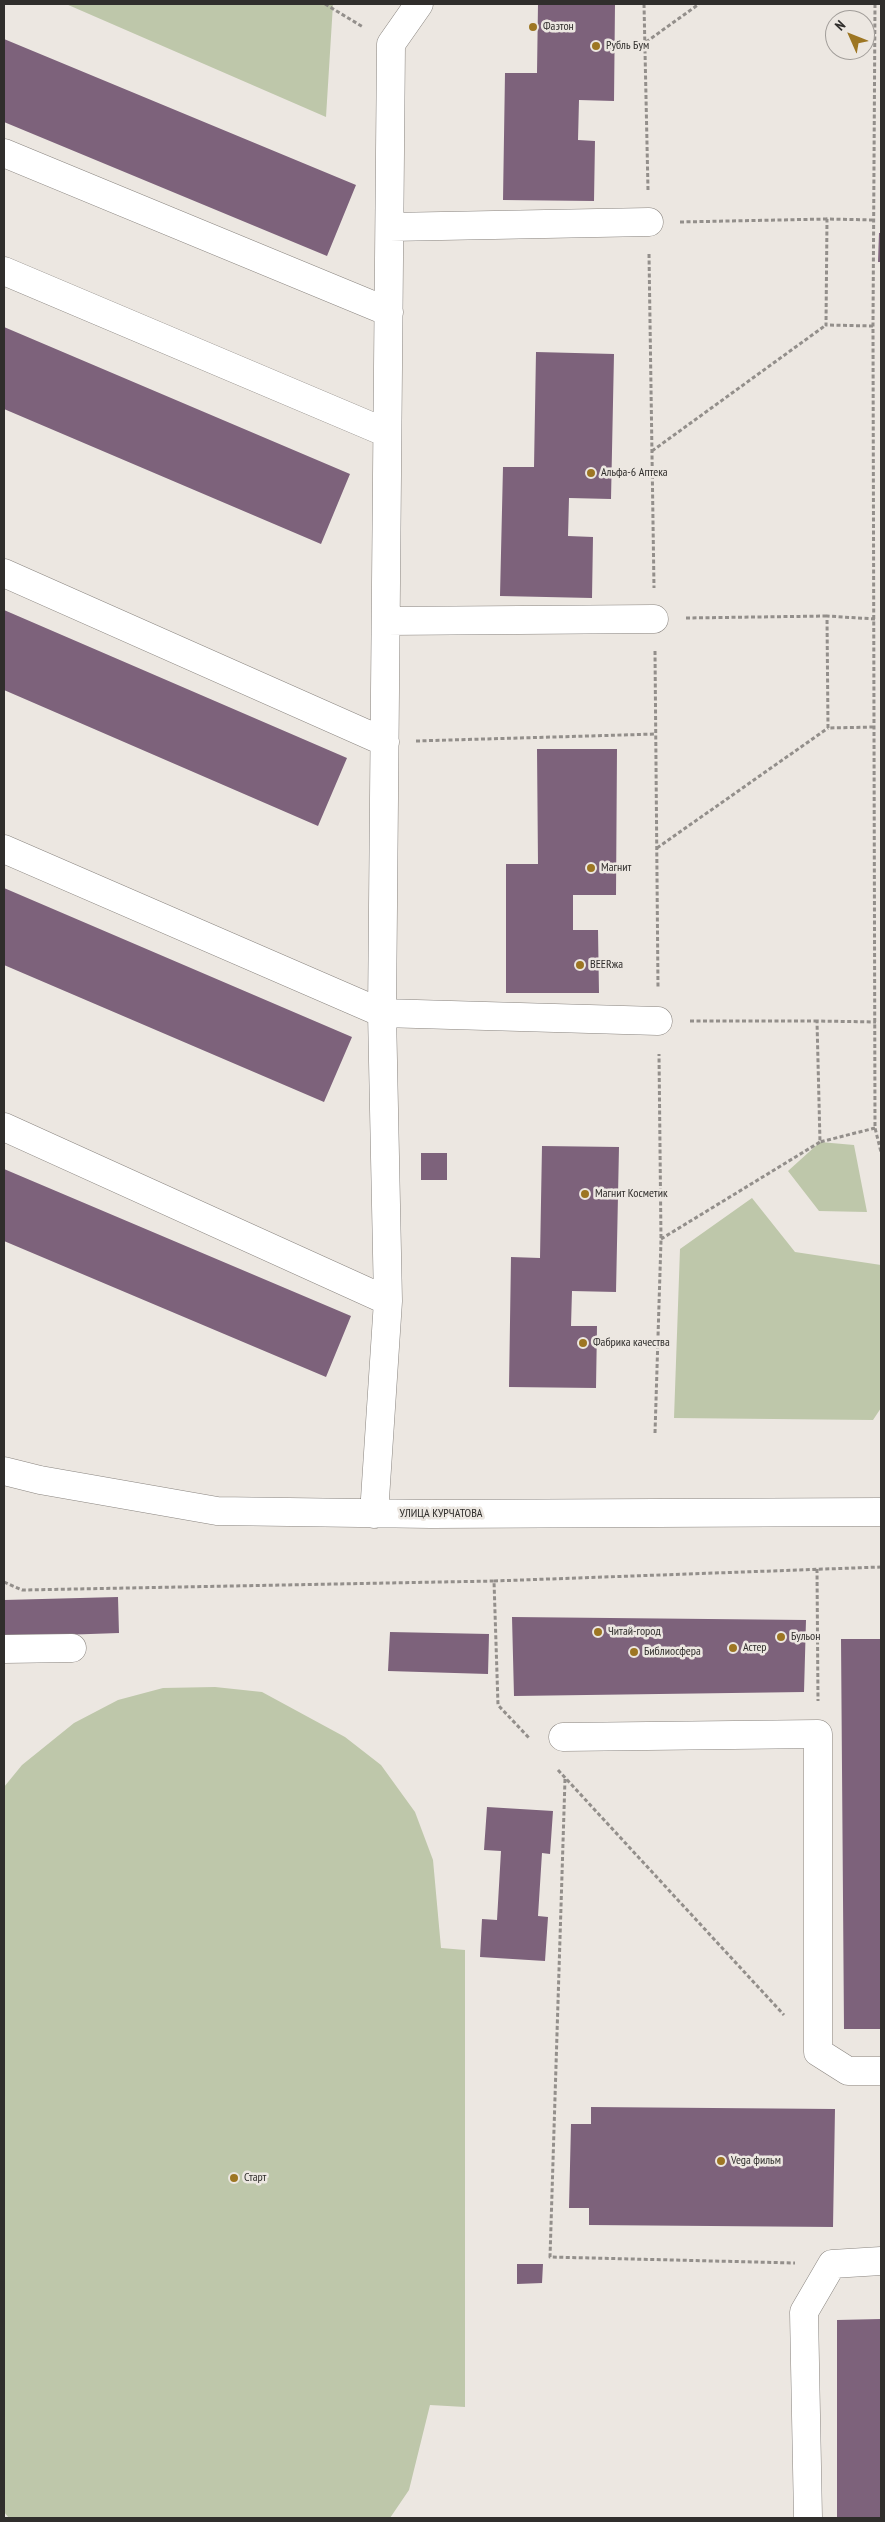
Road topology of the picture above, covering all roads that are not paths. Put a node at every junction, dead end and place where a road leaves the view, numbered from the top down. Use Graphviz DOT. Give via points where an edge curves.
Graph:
graph roads {
  1 [pos="419,4"];
  2 [pos="4,153"];
  3 [pos="649,222"];
  4 [pos="390,227"];
  5 [pos="4,271"];
  6 [pos="388,312"];
  7 [pos="387,433"];
  8 [pos="4,573"];
  9 [pos="654,619"];
  10 [pos="386,621"];
  11 [pos="385,742"];
  12 [pos="4,849"];
  13 [pos="382,1013"];
  14 [pos="658,1021"];
  15 [pos="4,1127"];
  16 [pos="388,1301"];
  17 [pos="4,1471"];
  18 [pos="881,1512"];
  19 [pos="374,1514"];
  20 [pos="72,1648"];
  21 [pos="4,1649"];
  22 [pos="563,1737"];
  23 [pos="881,2071"];
  24 [pos="881,2261"];
  25 [pos="808,2518"];
  1 -- 4 [label="street" via="391,44"];
  2 -- 6 [label="street"];
  3 -- 4 [label="street"];
  4 -- 6 [label="street"];
  5 -- 7 [label="street"];
  6 -- 7 [label="street"];
  7 -- 10 [label="street"];
  8 -- 11 [label="street"];
  9 -- 10 [label="street"];
  10 -- 11 [label="street"];
  11 -- 13 [label="street"];
  12 -- 13 [label="street"];
  13 -- 14 [label="street"];
  13 -- 16 [label="street"];
  15 -- 16 [label="street"];
  16 -- 19 [label="street"];
  17 -- 19 [label="street, УЛИЦА КУРЧАТОВА" via="217,1511"];
  18 -- 19 [label="street, УЛИЦА КУРЧАТОВА"];
  20 -- 21 [label="street"];
  22 -- 23 [label="street" via="818,1734 818,2052 848,2071"];
  24 -- 25 [label="street" via="832,2264 804,2312"];
}
